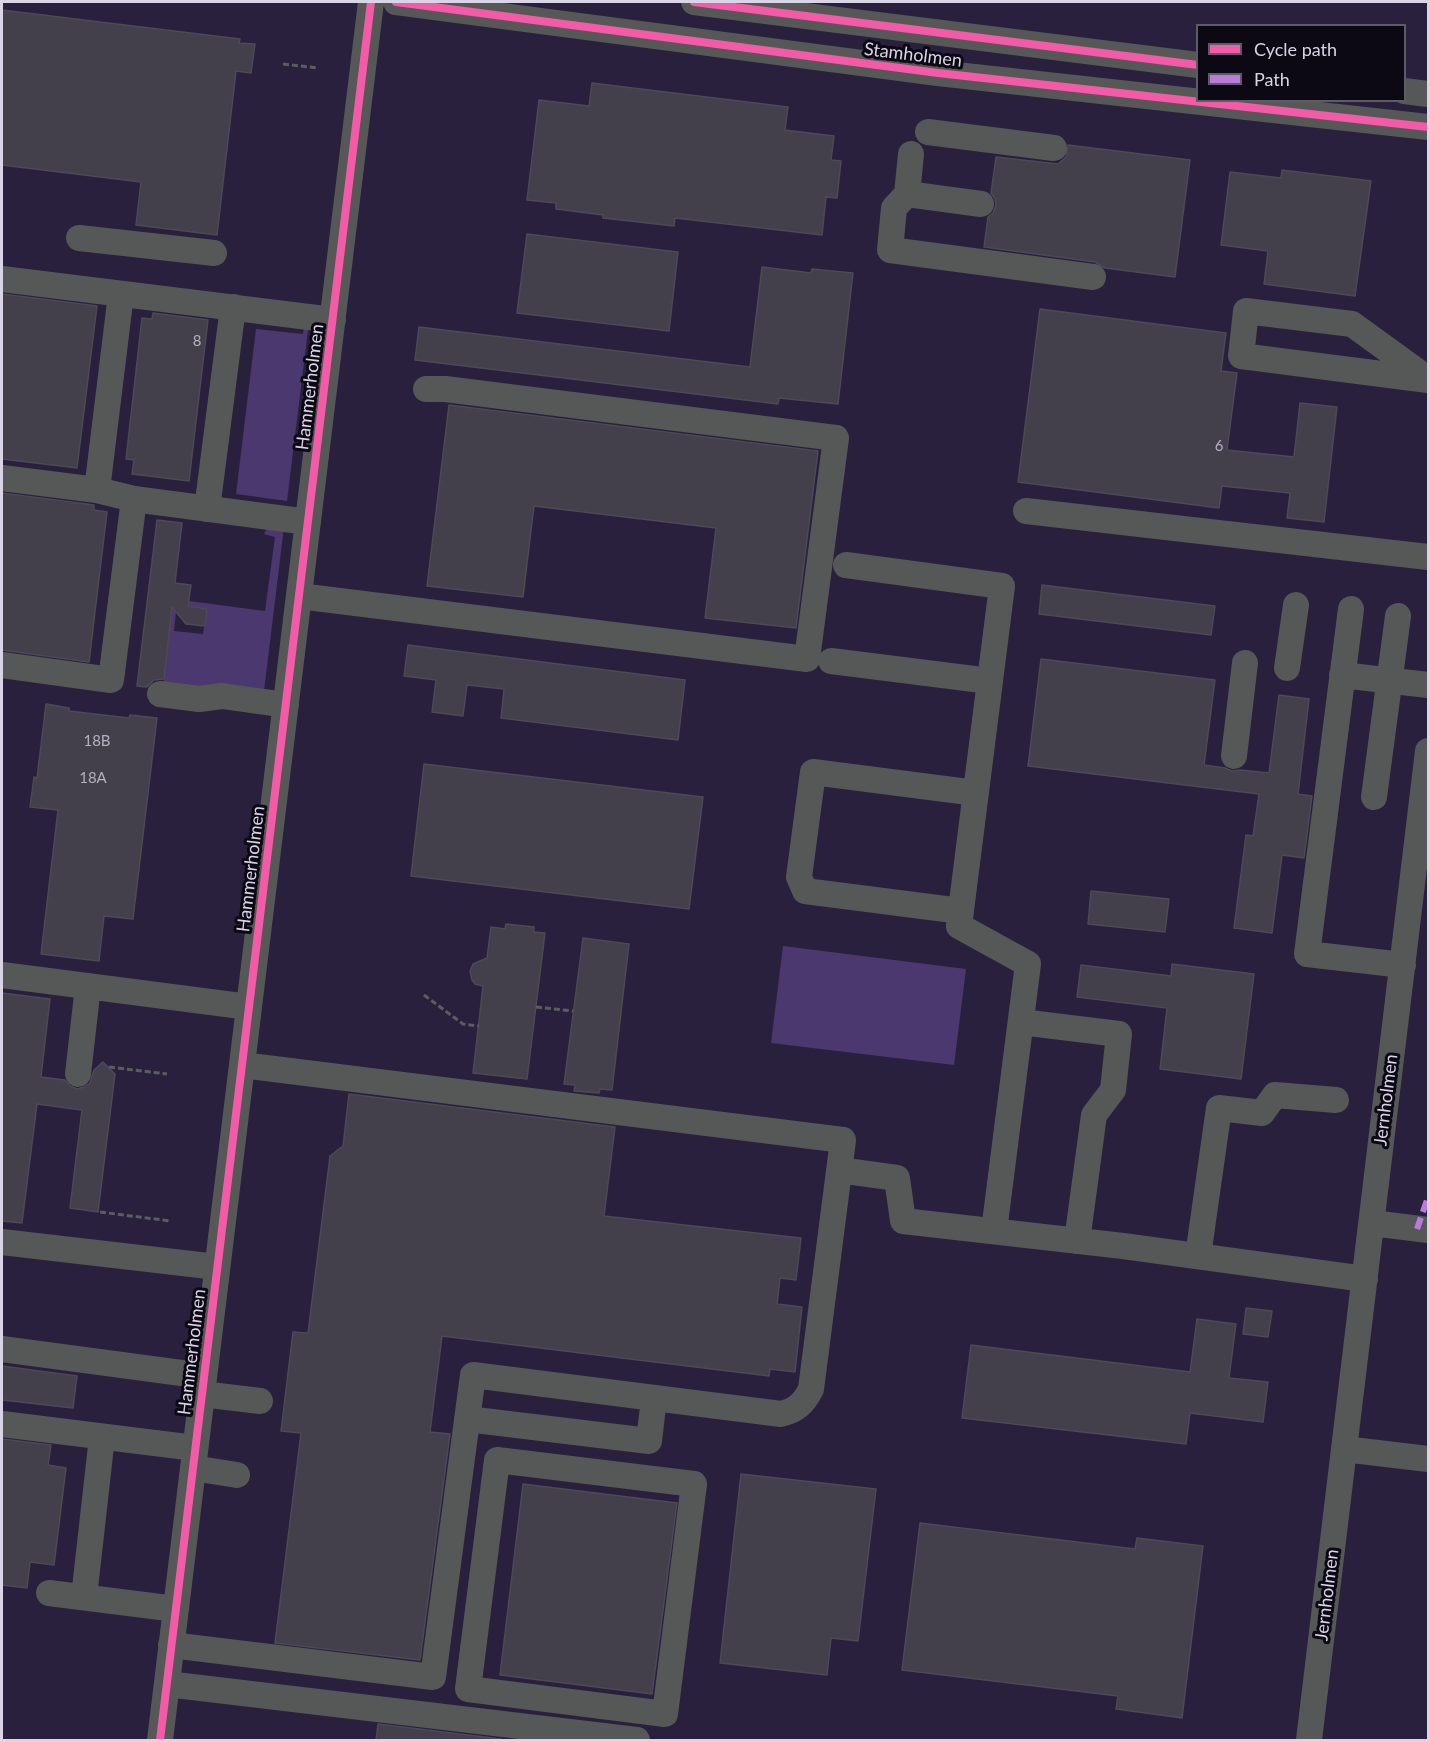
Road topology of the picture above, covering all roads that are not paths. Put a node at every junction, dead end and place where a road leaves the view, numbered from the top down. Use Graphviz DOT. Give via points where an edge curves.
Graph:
graph roads {
  1 [pos="371,2"];
  2 [pos="396,2"];
  3 [pos="694,2"];
  4 [pos="943,33"];
  5 [pos="1196,65"];
  6 [pos="938,74"];
  7 [pos="1406,91"];
  8 [pos="1428,94"];
  9 [pos="1196,102"];
  10 [pos="1197,102"];
  11 [pos="1428,127"];
  12 [pos="928,132"];
  13 [pos="1054,148"];
  14 [pos="911,154"];
  15 [pos="907,194"];
  16 [pos="981,204"];
  17 [pos="79,238"];
  18 [pos="214,253"];
  19 [pos="1094,277"];
  20 [pos="2,279"];
  21 [pos="121,294"];
  22 [pos="233,307"];
  23 [pos="333,320"];
  24 [pos="1428,380"];
  25 [pos="426,389"];
  26 [pos="2,478"];
  27 [pos="98,489"];
  28 [pos="134,500"];
  29 [pos="207,508"];
  30 [pos="1026,511"];
  31 [pos="308,522"];
  32 [pos="1428,557"];
  33 [pos="846,565"];
  34 [pos="299,596"];
  35 [pos="1296,605"];
  36 [pos="1351,609"];
  37 [pos="1398,616"];
  38 [pos="831,661"];
  39 [pos="1245,663"];
  40 [pos="2,665"];
  41 [pos="1287,669"];
  42 [pos="1342,675"];
  43 [pos="990,681"];
  44 [pos="1389,681"];
  45 [pos="1428,686"];
  46 [pos="160,694"];
  47 [pos="286,705"];
  48 [pos="1428,751"];
  49 [pos="1234,756"];
  50 [pos="976,793"];
  51 [pos="1374,797"];
  52 [pos="961,911"];
  53 [pos="1403,965"];
  54 [pos="2,975"];
  55 [pos="88,986"];
  56 [pos="249,1006"];
  57 [pos="1021,1022"];
  58 [pos="242,1065"];
  59 [pos="78,1074"];
  60 [pos="1336,1100"];
  61 [pos="838,1170"];
  62 [pos="1372,1223"];
  63 [pos="1428,1230"];
  64 [pos="994,1232"];
  65 [pos="1077,1240"];
  66 [pos="2,1242"];
  67 [pos="1198,1256"];
  68 [pos="217,1267"];
  69 [pos="1365,1279"];
  70 [pos="2,1349"];
  71 [pos="203,1385"];
  72 [pos="654,1398"];
  73 [pos="260,1401"];
  74 [pos="467,1419"];
  75 [pos="2,1424"];
  76 [pos="102,1437"];
  77 [pos="1344,1449"];
  78 [pos="462,1455"];
  79 [pos="194,1458"];
  80 [pos="1428,1459"];
  81 [pos="497,1460"];
  82 [pos="237,1475"];
  83 [pos="49,1593"];
  84 [pos="84,1597"];
  85 [pos="176,1609"];
  86 [pos="171,1645"];
  87 [pos="433,1677"];
  88 [pos="469,1682"];
  89 [pos="167,1684"];
  90 [pos="160,1740"];
  91 [pos="637,1740"];
  92 [pos="1309,1740"];
  1 -- 23 [label="street, Hammerholmen"];
  2 -- 6 [label="street, Stamholmen"];
  3 -- 4 [label="street, Stamholmen"];
  4 -- 5 [label="street, Stamholmen"];
  4 -- 6 [label="street, Stamholmen"];
  6 -- 9 [label="street, Stamholmen"];
  7 -- 8 [label="street"];
  10 -- 11 [label="street, Stamholmen"];
  12 -- 13 [label="street"];
  14 -- 15 [label="street"];
  15 -- 16 [label="street"];
  15 -- 19 [label="street" via="894,208 890,250"];
  17 -- 18 [label="street"];
  20 -- 21 [label="street"];
  21 -- 22 [label="street"];
  21 -- 27 [label="street"];
  22 -- 23 [label="street"];
  22 -- 29 [label="street"];
  23 -- 31 [label="street, Hammerholmen"];
  24 -- 24 [label="street" via="1352,324 1246,311 1241,356"];
  25 -- 34 [label="street" via="836,438 807,658"];
  26 -- 27 [label="street"];
  27 -- 28 [label="street"];
  28 -- 29 [label="street"];
  28 -- 40 [label="street" via="111,680"];
  29 -- 31 [label="street"];
  30 -- 32 [label="street"];
  31 -- 34 [label="street, Hammerholmen"];
  33 -- 43 [label="street" via="1002,586"];
  34 -- 47 [label="street, Hammerholmen"];
  35 -- 41 [label="street"];
  36 -- 42 [label="street"];
  37 -- 44 [label="street"];
  38 -- 43 [label="street"];
  39 -- 49 [label="street"];
  42 -- 44 [label="street"];
  42 -- 53 [label="street" via="1307,954"];
  43 -- 50 [label="street"];
  44 -- 45 [label="street"];
  44 -- 51 [label="street"];
  46 -- 47 [label="street" via="199,699 222,696"];
  47 -- 56 [label="street, Hammerholmen"];
  48 -- 53 [label="street, Jernholmen"];
  50 -- 52 [label="street"];
  50 -- 52 [label="street" via="813,772 799,877 805,891"];
  52 -- 57 [label="street" via="959,926 1028,964"];
  53 -- 62 [label="street, Jernholmen"];
  54 -- 55 [label="street"];
  55 -- 56 [label="street"];
  55 -- 59 [label="street"];
  56 -- 58 [label="street, Hammerholmen"];
  57 -- 64 [label="street"];
  57 -- 65 [label="street" via="1119,1034 1113,1090 1094,1115"];
  58 -- 61 [label="street" via="843,1140"];
  58 -- 68 [label="street, Hammerholmen"];
  60 -- 67 [label="street" via="1275,1095 1262,1113 1219,1108"];
  61 -- 64 [label="street" via="897,1178 903,1221"];
  61 -- 72 [label="street" via="811,1389 804,1401 793,1411 781,1414"];
  62 -- 63 [label="street"];
  62 -- 69 [label="street, Jernholmen"];
  64 -- 65 [label="street"];
  65 -- 67 [label="street"];
  66 -- 68 [label="street"];
  67 -- 69 [label="street"];
  68 -- 71 [label="street, Hammerholmen"];
  69 -- 77 [label="street, Jernholmen"];
  70 -- 71 [label="street"];
  71 -- 73 [label="street"];
  71 -- 79 [label="street, Hammerholmen"];
  72 -- 74 [label="street" via="649,1440"];
  72 -- 74 [label="street" via="473,1375"];
  74 -- 78 [label="street"];
  75 -- 76 [label="street"];
  76 -- 79 [label="street"];
  76 -- 84 [label="street"];
  77 -- 80 [label="street"];
  77 -- 92 [label="street, Jernholmen"];
  78 -- 81 [label="street"];
  78 -- 87 [label="street"];
  79 -- 82 [label="street"];
  79 -- 85 [label="street, Hammerholmen"];
  81 -- 88 [label="street"];
  81 -- 88 [label="street" via="694,1484 665,1714 468,1689"];
  83 -- 84 [label="street"];
  84 -- 85 [label="street"];
  85 -- 86 [label="street, Hammerholmen"];
  86 -- 87 [label="street"];
  86 -- 89 [label="street, Hammerholmen"];
  87 -- 88 [label="street"];
  89 -- 90 [label="street, Hammerholmen"];
  89 -- 91 [label="street"];
}
